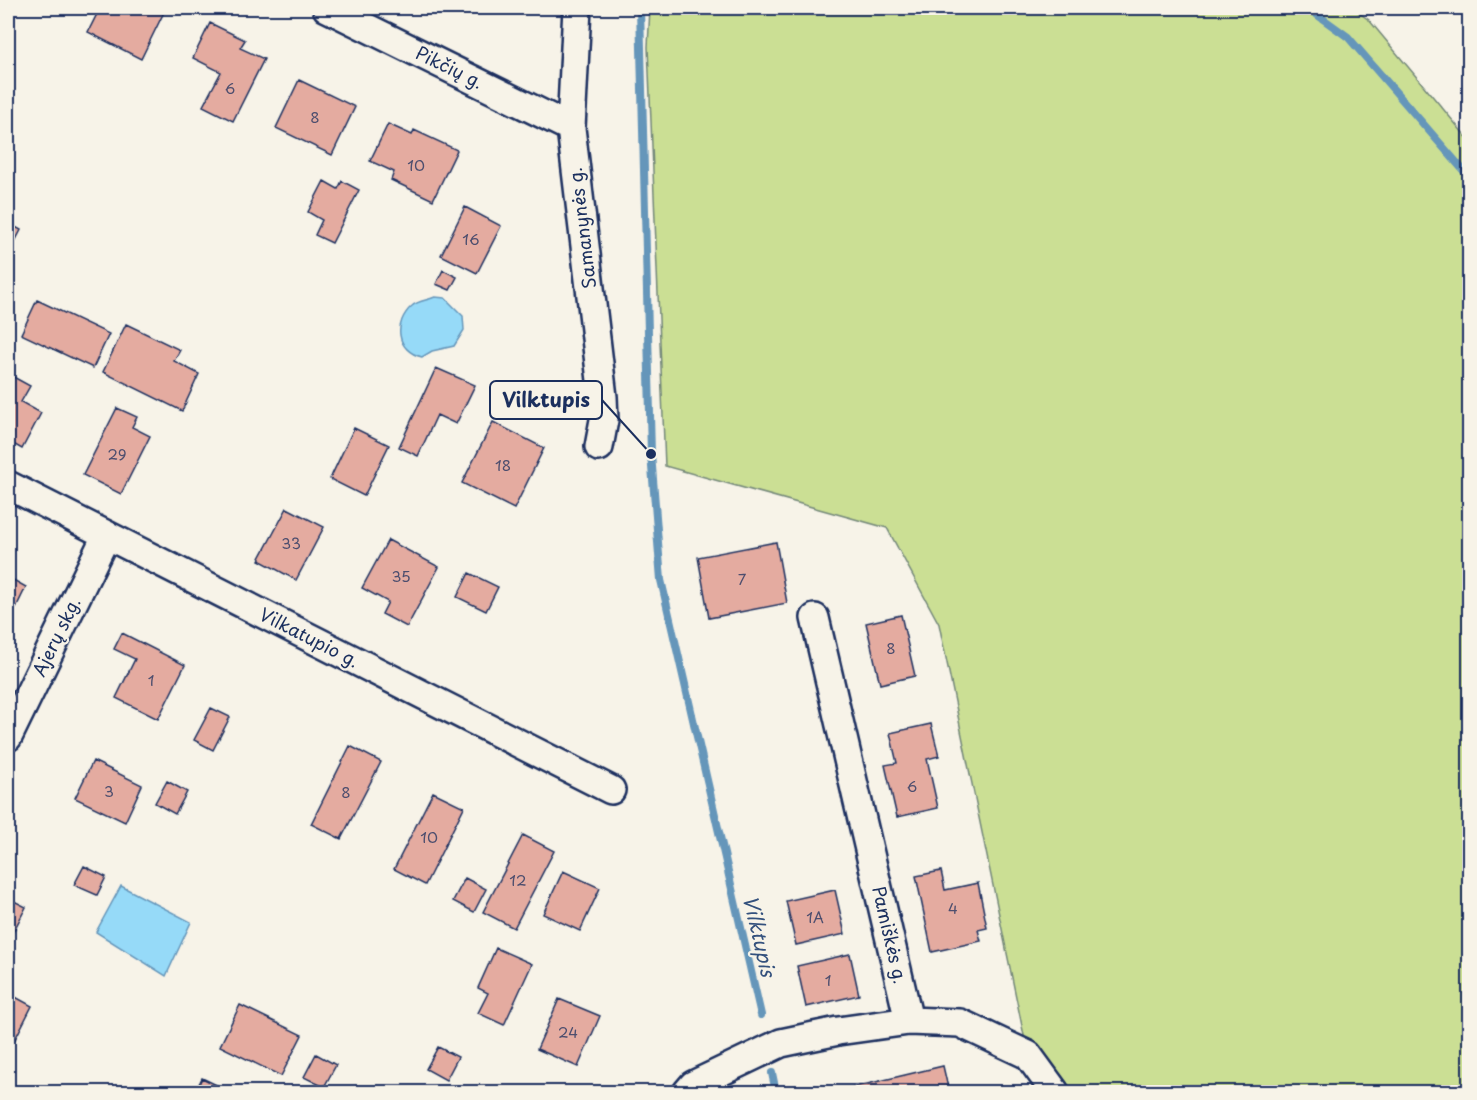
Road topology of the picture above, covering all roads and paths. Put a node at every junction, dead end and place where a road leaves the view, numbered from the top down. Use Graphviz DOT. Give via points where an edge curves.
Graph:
graph roads {
  1 [pos="327,8"];
  2 [pos="577,8"];
  3 [pos="571,128"];
  4 [pos="599,447"];
  5 [pos="8,485"];
  6 [pos="106,536"];
  7 [pos="815,618"];
  8 [pos="8,737"];
  9 [pos="611,790"];
  10 [pos="909,1021"];
  11 [pos="687,1092"];
  12 [pos="1055,1092"];
  1 -- 3 [label="street, Pikčių g."];
  2 -- 3 [label="street, Samanynės g."];
  3 -- 4 [label="street, Samanynės g." via="603,397"];
  5 -- 6 [label="street, Vilkatupio g."];
  6 -- 8 [label="street, Ajerų skg."];
  6 -- 9 [label="street, Vilkatupio g."];
  7 -- 10 [label="street, Pamiškės g."];
  10 -- 11 [label="street" via="781,1043 693,1085"];
  10 -- 12 [label="street" via="960,1023 1028,1055"];
}
